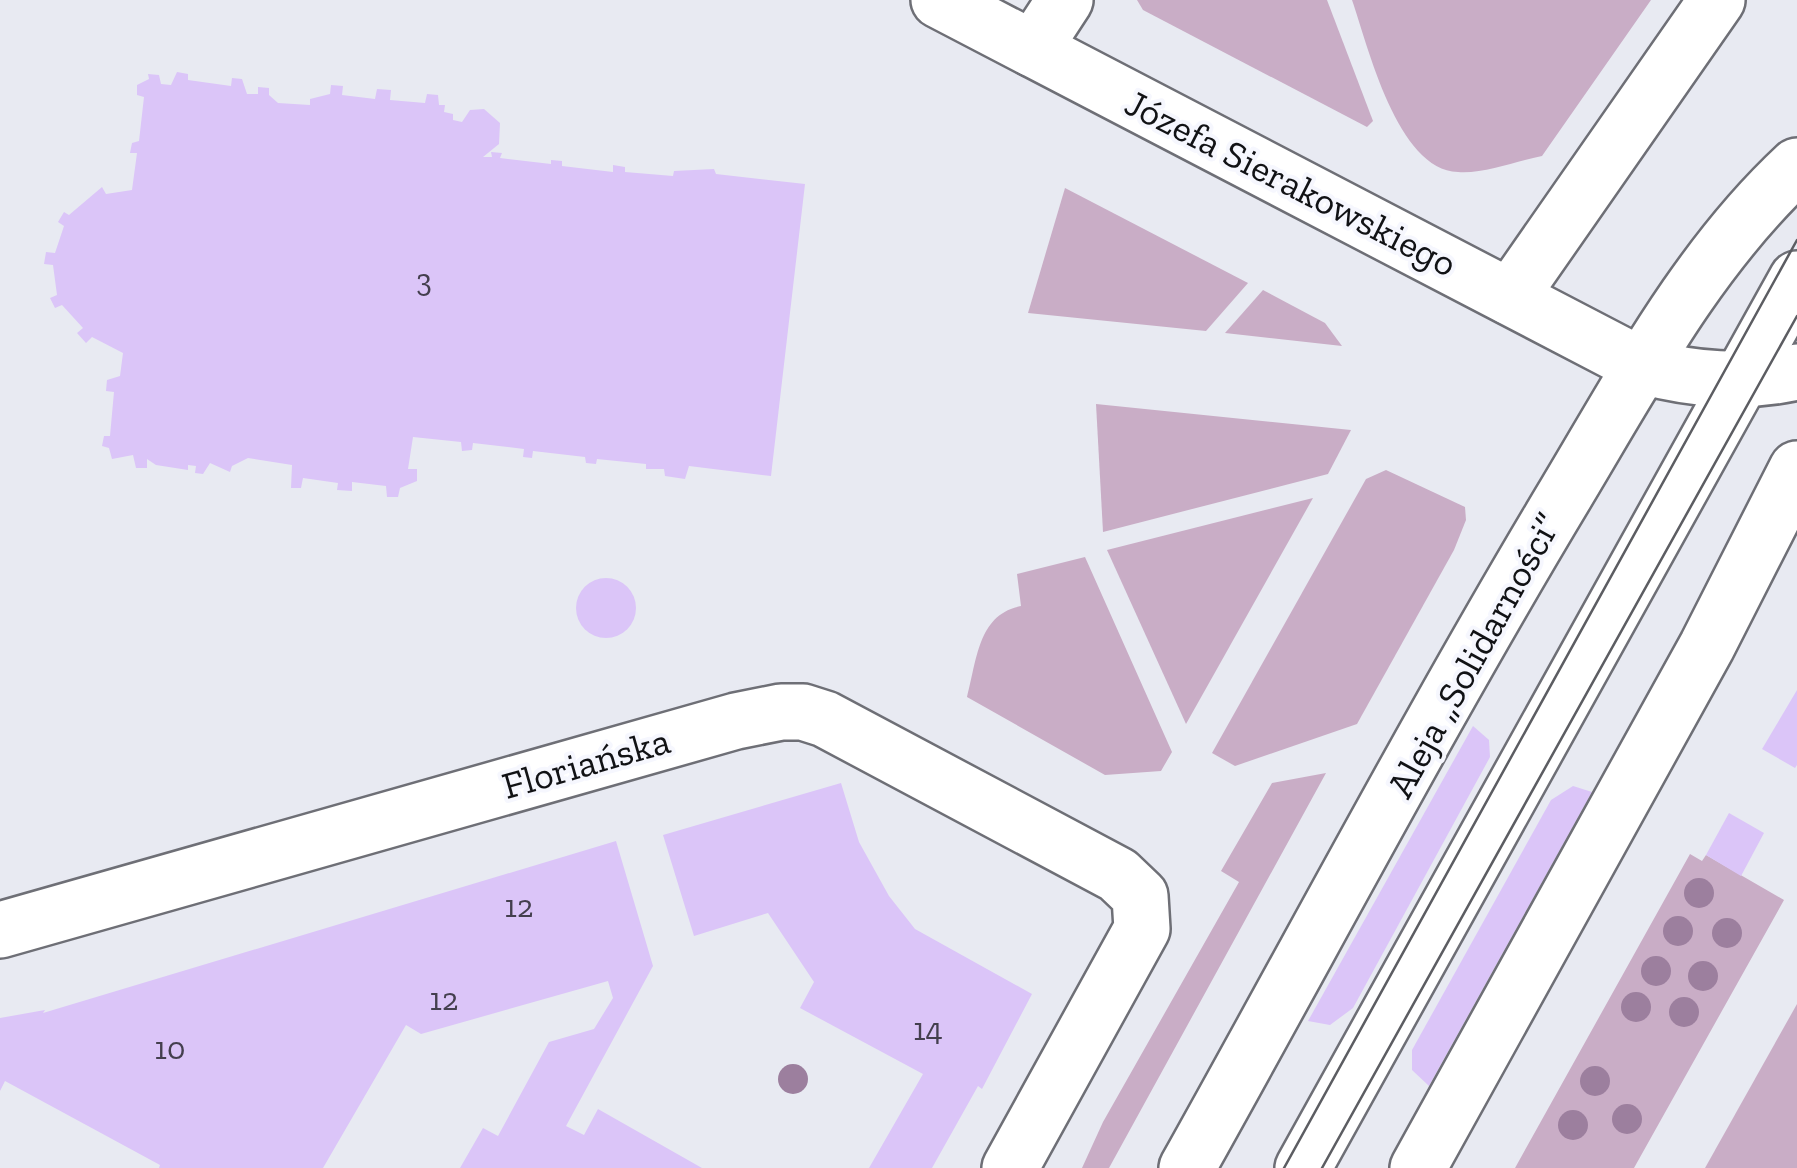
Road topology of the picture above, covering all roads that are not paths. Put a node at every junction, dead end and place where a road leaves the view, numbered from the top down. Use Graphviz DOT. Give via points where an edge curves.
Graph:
graph roads {
  1 [pos="938,0"];
  2 [pos="1065,0"];
  3 [pos="1717,0"];
  4 [pos="1033,49"];
  5 [pos="1797,166"];
  6 [pos="1797,278"];
  7 [pos="1510,296"];
  8 [pos="1642,366"];
  9 [pos="1797,372"];
  10 [pos="1741,381"];
  11 [pos="1797,469"];
  12 [pos="0,930"];
  13 [pos="1010,1168"];
  14 [pos="1187,1168"];
  15 [pos="1303,1168"];
  16 [pos="1418,1168"];
  1 -- 4 [label="street, Józefa Sierakowskiego"];
  2 -- 4 [label="street"];
  3 -- 7 [label="street"];
  4 -- 7 [label="street, Józefa Sierakowskiego"];
  5 -- 8 [label="street, Aleja „Solidarności”" via="1728,238"];
  6 -- 10 [label="street"];
  7 -- 8 [label="street, Józefa Sierakowskiego"];
  8 -- 10 [label="street, Józefa Sierakowskiego"];
  8 -- 14 [label="street, Aleja „Solidarności”" via="1532,549"];
  9 -- 10 [label="street, Józefa Sierakowskiego"];
  10 -- 15 [label="street"];
  11 -- 16 [label="street" via="1716,629"];
  12 -- 13 [label="street, Floriańska" via="736,721 780,712 824,720 1118,874 1140,896 1142,928"];
}
